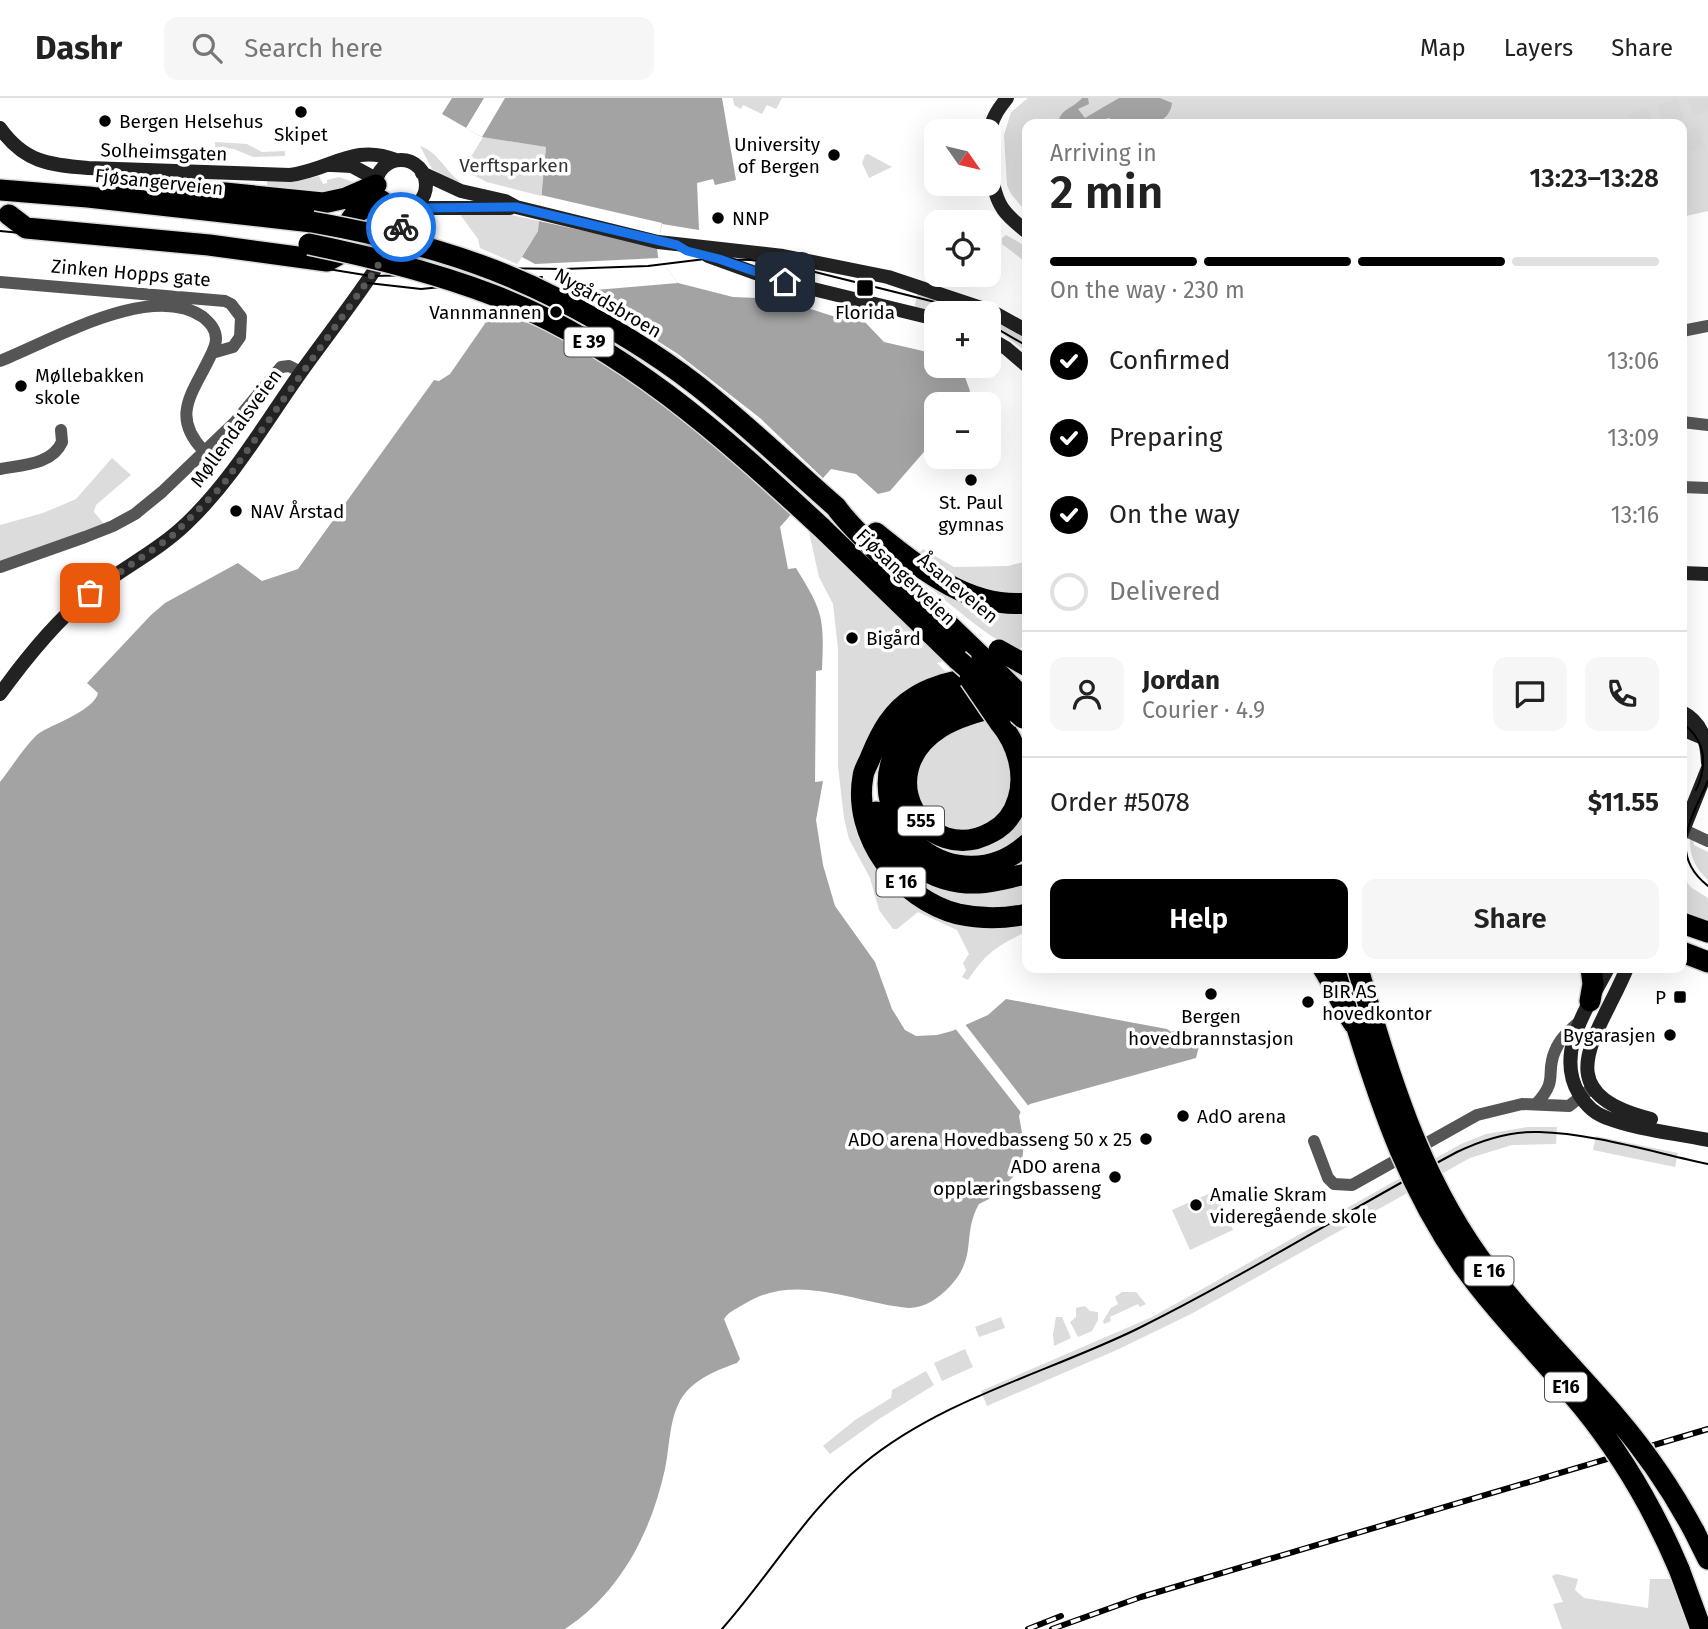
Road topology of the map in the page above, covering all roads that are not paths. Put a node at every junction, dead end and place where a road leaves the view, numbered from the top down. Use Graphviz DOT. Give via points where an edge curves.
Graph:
graph roads {
  1 [pos="1007,98"];
  2 [pos="2,135"];
  3 [pos="396,160"];
  4 [pos="330,165"];
  5 [pos="422,173"];
  6 [pos="0,190"];
  7 [pos="380,192"];
  8 [pos="88,197"];
  9 [pos="323,203"];
  10 [pos="413,206"];
  11 [pos="516,207"];
  12 [pos="4,214"];
  13 [pos="312,222"];
  14 [pos="345,227"];
  15 [pos="1022,227"];
  16 [pos="677,245"];
  17 [pos="388,247"];
  18 [pos="0,282"];
  19 [pos="924,316"];
  20 [pos="1708,326"];
  21 [pos="1022,328"];
  22 [pos="1687,330"];
  23 [pos="1001,345"];
  24 [pos="212,353"];
  25 [pos="0,361"];
  26 [pos="1022,362"];
  27 [pos="301,372"];
  28 [pos="1687,423"];
  29 [pos="1708,425"];
  30 [pos="61,429"];
  31 [pos="203,450"];
  32 [pos="0,469"];
  33 [pos="1687,487"];
  34 [pos="1708,488"];
  35 [pos="836,507"];
  36 [pos="888,562"];
  37 [pos="0,566"];
  38 [pos="1687,573"];
  39 [pos="1708,574"];
  40 [pos="1022,603"];
  41 [pos="990,654"];
  42 [pos="1022,660"];
  43 [pos="1022,664"];
  44 [pos="1022,690"];
  45 [pos="0,694"];
  46 [pos="1019,714"];
  47 [pos="1687,715"];
  48 [pos="1687,731"];
  49 [pos="1706,739"];
  50 [pos="870,758"];
  51 [pos="1708,763"];
  52 [pos="1708,768"];
  53 [pos="1687,818"];
  54 [pos="1687,832"];
  55 [pos="1708,841"];
  56 [pos="1022,847"];
  57 [pos="1022,875"];
  58 [pos="1022,914"];
  59 [pos="1687,925"];
  60 [pos="1708,932"];
  61 [pos="1687,954"];
  62 [pos="1708,962"];
  63 [pos="1326,973"];
  64 [pos="1344,973"];
  65 [pos="1360,973"];
  66 [pos="1592,973"];
  67 [pos="1605,973"];
  68 [pos="1626,973"];
  69 [pos="1590,1001"];
  70 [pos="1580,1020"];
  71 [pos="1357,1028"];
  72 [pos="1587,1093"];
  73 [pos="1537,1103"];
  74 [pos="1708,1132"];
  75 [pos="1708,1140"];
  76 [pos="1314,1141"];
  77 [pos="1708,1559"];
  78 [pos="1701,1629"];
  1 -- 15 [label="main road" via="990,128 992,176 1003,210"];
  2 -- 4 [label="main road, Solheimsgaten" via="31,157 63,166 290,175"];
  3 -- 4 [label="main road, Solheimsgaten" via="379,153 362,154"];
  3 -- 5 [label="main road" via="410,162"];
  3 -- 7 [label="main road" via="383,167"];
  4 -- 7 [label="main road, Solheimsgaten" via="352,166"];
  5 -- 10 [label="main road" via="425,188"];
  5 -- 11 [label="main road" via="461,191"];
  6 -- 8 [label="highway, Fjøsangerveien / E 39"];
  7 -- 9 [label="highway, E 39"];
  7 -- 10 [label="main road" via="398,209"];
  7 -- 14 [label="highway, E 39" via="351,216"];
  7 -- 17 [label="main road"];
  8 -- 9 [label="highway, E 39" via="100,189 225,193"];
  8 -- 13 [label="highway, Fjøsangerveien / E 39"];
  9 -- 14 [label="highway" via="338,214"];
  10 -- 11 [label="main road"];
  10 -- 17 [label="main road, Møllendalsveien"];
  11 -- 16 [label="main road"];
  12 -- 14 [label="highway, E 39" via="26,228 327,261 338,255"];
  12 -- 46 [label="highway, Fjøsangerveien / E 39, bridge" via="309,244 434,275 495,296 571,332 679,402 744,455"];
  13 -- 35 [label="highway, Nygårdsbroen / E 39, bridge" via="440,251 504,274 583,311 695,384"];
  16 -- 19 [label="main road" via="772,279"];
  16 -- 21 [label="main road" via="783,256 888,277 993,312"];
  17 -- 27 [label="main road, Møllendalsveien"];
  18 -- 24 [label="street, Zinken Hopps gate" via="225,301 241,317 240,337 233,347"];
  20 -- 22 [label="street"];
  23 -- 26 [label="main road"];
  24 -- 25 [label="street" via="215,331 206,320 189,310 153,307 113,314"];
  24 -- 31 [label="street" via="185,417 193,440"];
  27 -- 31 [label="street" via="281,367 235,422"];
  27 -- 45 [label="main road, Møllendalsveien" via="245,455 198,512 151,553 71,610"];
  28 -- 29 [label="street"];
  30 -- 32 [label="street" via="62,442 51,456"];
  31 -- 37 [label="street" via="135,514 80,540"];
  33 -- 34 [label="street"];
  35 -- 36 [label="highway, Fjøsangerveien / E 39"];
  35 -- 40 [label="highway, E 39" via="958,589 993,602"];
  36 -- 41 [label="highway, Åsaneveien / E 39"];
  38 -- 39 [label="main road"];
  41 -- 43 [label="highway, E 39, bridge"];
  41 -- 46 [label="highway, E 39, bridge"];
  42 -- 50 [label="highway" via="938,685 913,698 888,722"];
  44 -- 56 [label="highway, 555" via="931,710 901,740 888,778 890,804 899,825 933,858 977,866 1000,861"];
  46 -- 46 [label="highway, 555" via="1012,740 1021,789 1012,813 997,829 977,838 958,840 933,831 918,818 906,790 907,770 916,750 931,734 955,720"];
  47 -- 49 [label="main road"];
  48 -- 49 [label="main road"];
  49 -- 51 [label="main road"];
  50 -- 57 [label="highway, E 16" via="877,817 894,847 914,864 937,877 964,883"];
  50 -- 58 [label="highway, E 16" via="862,792 867,823 882,859 900,881 930,903 956,914 984,918"];
  52 -- 53 [label="main road"];
  54 -- 55 [label="street"];
  59 -- 60 [label="highway"];
  61 -- 62 [label="highway"];
  63 -- 71 [label="highway"];
  64 -- 71 [label="highway"];
  65 -- 77 [label="highway, E 16, bridge" via="1405,1118 1448,1210 1511,1300 1649,1460"];
  66 -- 69 [label="highway"];
  67 -- 69 [label="main road"];
  68 -- 72 [label="main road" via="1586,1060"];
  69 -- 70 [label="main road"];
  70 -- 72 [label="main road" via="1570,1066 1574,1083"];
  70 -- 73 [label="street" via="1556,1047 1551,1084"];
  71 -- 78 [label="highway, E16, bridge" via="1395,1144 1432,1218 1476,1283 1617,1452 1651,1510"];
  72 -- 73 [label="street" via="1563,1107"];
  72 -- 74 [label="main road" via="1622,1111"];
  72 -- 75 [label="main road" via="1596,1112 1609,1119"];
  73 -- 76 [label="street" via="1477,1115 1352,1185 1334,1184 1328,1178"];
}
